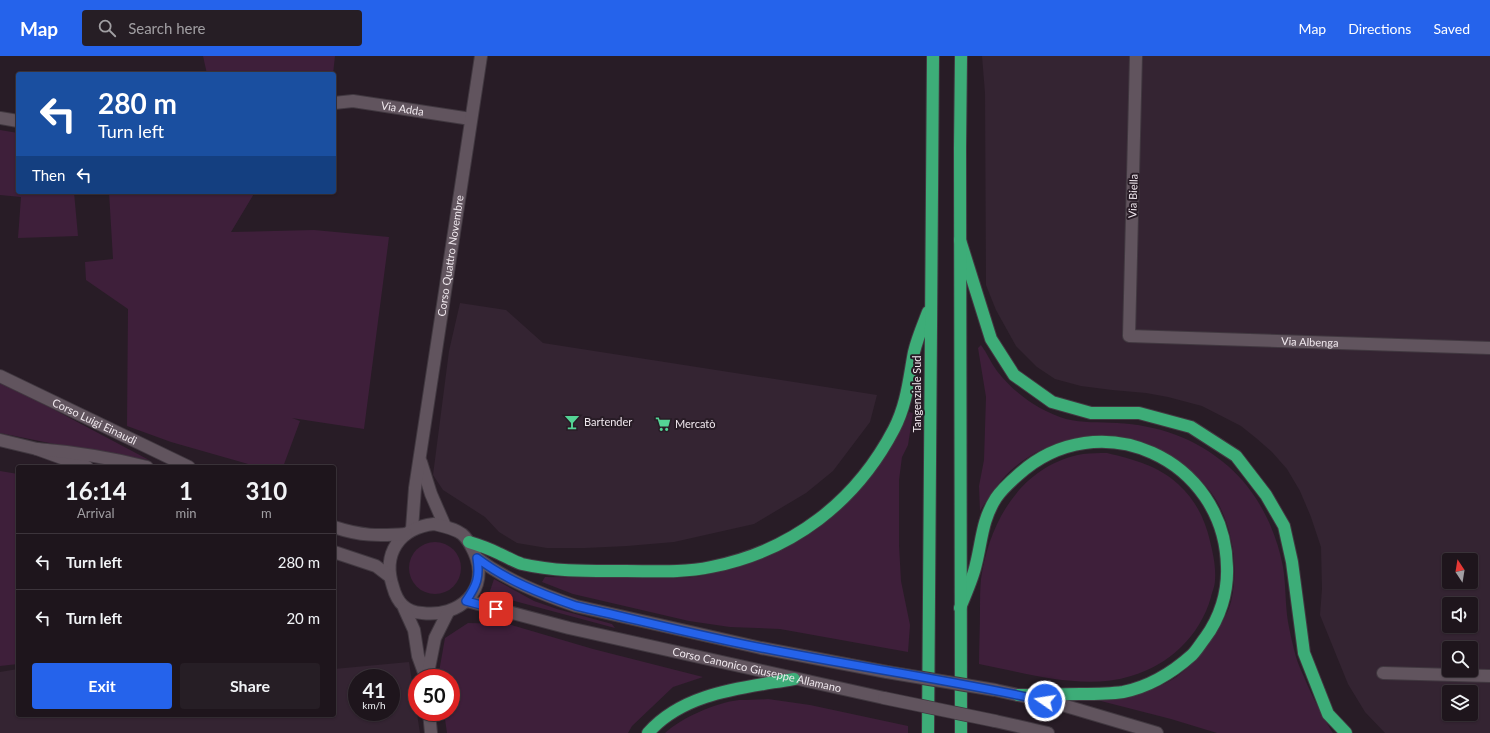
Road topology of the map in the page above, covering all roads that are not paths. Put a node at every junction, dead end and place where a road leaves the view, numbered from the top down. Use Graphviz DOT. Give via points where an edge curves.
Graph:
graph roads {
  1 [pos="481,56"];
  2 [pos="932,56"];
  3 [pos="961,56"];
  4 [pos="1136,56"];
  5 [pos="336,103"];
  6 [pos="0,118"];
  7 [pos="471,119"];
  8 [pos="16,121"];
  9 [pos="960,240"];
  10 [pos="931,301"];
  11 [pos="1129,336"];
  12 [pos="1490,348"];
  13 [pos="0,376"];
  14 [pos="0,440"];
  15 [pos="36,449"];
  16 [pos="420,456"];
  17 [pos="81,465"];
  18 [pos="140,465"];
  19 [pos="185,465"];
  20 [pos="445,526"];
  21 [pos="336,528"];
  22 [pos="409,532"];
  23 [pos="469,542"];
  24 [pos="336,553"];
  25 [pos="477,558"];
  26 [pos="389,576"];
  27 [pos="466,601"];
  28 [pos="404,608"];
  29 [pos="960,608"];
  30 [pos="448,612"];
  31 [pos="423,669"];
  32 [pos="428,669"];
  33 [pos="1383,673"];
  34 [pos="1490,676"];
  35 [pos="794,679"];
  36 [pos="1018,695"];
  37 [pos="430,721"];
  38 [pos="431,733"];
  39 [pos="648,733"];
  40 [pos="928,733"];
  41 [pos="961,733"];
  42 [pos="1048,733"];
  43 [pos="1157,733"];
  44 [pos="1346,733"];
  1 -- 7 [label="main road, Corso Quattro Novembre"];
  2 -- 10 [label="highway, Tangenziale Sud"];
  3 -- 9 [label="highway"];
  4 -- 11 [label="main road, Via Biella"];
  5 -- 7 [label="main road, Via Adda" via="353,101"];
  6 -- 8 [label="main road"];
  7 -- 16 [label="main road, Corso Quattro Novembre"];
  9 -- 29 [label="highway"];
  9 -- 44 [label="highway" via="991,339 1014,374 1052,402 1091,413 1139,413 1191,427 1236,456 1266,495 1284,526 1292,562 1304,653 1328,714"];
  10 -- 23 [label="highway" via="914,351 905,402 895,428 879,455 840,502 791,539 742,559 680,571 547,569 521,563"];
  10 -- 40 [label="highway, Tangenziale Sud"];
  11 -- 12 [label="main road, Via Albenga"];
  13 -- 19 [label="main road, Corso Luigi Einaudi"];
  14 -- 15 [label="main road"];
  15 -- 17 [label="main road"];
  15 -- 18 [label="main road" via="74,452"];
  16 -- 20 [label="main road, Corso Quattro Novembre" via="431,494"];
  16 -- 22 [label="main road, Corso Quattro Novembre"];
  20 -- 22 [label="main road" via="423,525"];
  20 -- 23 [label="main road" via="462,534"];
  21 -- 22 [label="main road" via="360,534 382,536"];
  22 -- 26 [label="main road" via="391,552"];
  23 -- 25 [label="main road"];
  24 -- 26 [label="main road" via="376,566"];
  25 -- 27 [label="main road" via="477,583"];
  25 -- 36 [label="main road, Corso Canonico Giuseppe Allamano, bridge" via="497,572 576,606 761,648"];
  26 -- 28 [label="main road" via="396,597"];
  27 -- 30 [label="main road"];
  27 -- 35 [label="main road, Corso Canonico Giuseppe Allamano" via="569,628"];
  28 -- 30 [label="main road" via="420,613"];
  28 -- 31 [label="main road" via="414,630"];
  29 -- 36 [label="highway" via="976,564 986,518 996,499 1027,467 1048,453 1090,442 1110,441 1134,446 1156,454 1179,468 1196,484 1211,504 1227,553 1228,578 1222,606 1210,631 1193,654 1150,684 1123,692"];
  29 -- 41 [label="highway"];
  30 -- 32 [label="main road" via="435,638"];
  33 -- 34 [label="main road"];
  35 -- 39 [label="highway" via="705,697 679,708 657,723"];
  35 -- 42 [label="main road, Corso Canonico Giuseppe Allamano, bridge"];
  36 -- 43 [label="main road, Corso Canonico Giuseppe Allamano" via="1059,704"];
  37 -- 38 [label="main road"];
}
